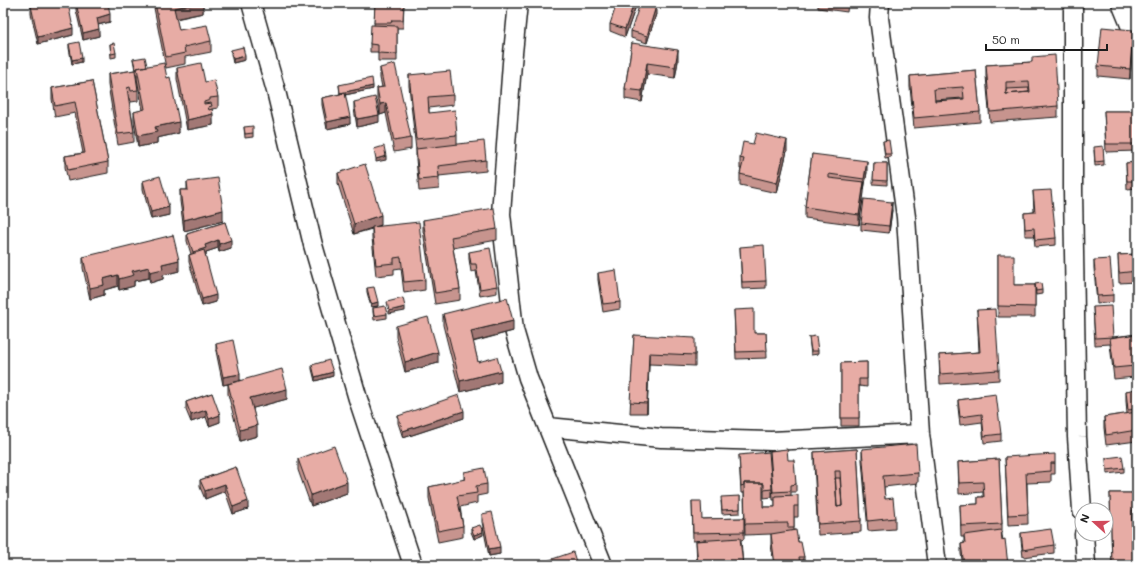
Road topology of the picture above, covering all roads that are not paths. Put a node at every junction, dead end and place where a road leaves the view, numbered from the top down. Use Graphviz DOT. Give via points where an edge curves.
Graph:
graph roads {
  1 [pos="252,3"];
  2 [pos="518,3"];
  3 [pos="880,3"];
  4 [pos="1121,3"];
  5 [pos="1078,5"];
  6 [pos="1137,42"];
  7 [pos="548,427"];
  8 [pos="920,434"];
  9 [pos="1081,502"];
  10 [pos="1085,542"];
  11 [pos="413,565"];
  12 [pos="603,565"];
  13 [pos="937,565"];
  14 [pos="1086,565"];
  1 -- 11 [label="street" via="276,90 313,245 358,399"];
  2 -- 7 [label="street" via="501,214 514,330 528,378"];
  3 -- 8 [label="street" via="878,18 906,217"];
  4 -- 6 [label="street"];
  5 -- 9 [label="street" via="1073,190 1077,437"];
  7 -- 8 [label="street" via="661,438 771,441"];
  7 -- 12 [label="street"];
  8 -- 13 [label="street"];
  10 -- 14 [label="street"];
}
